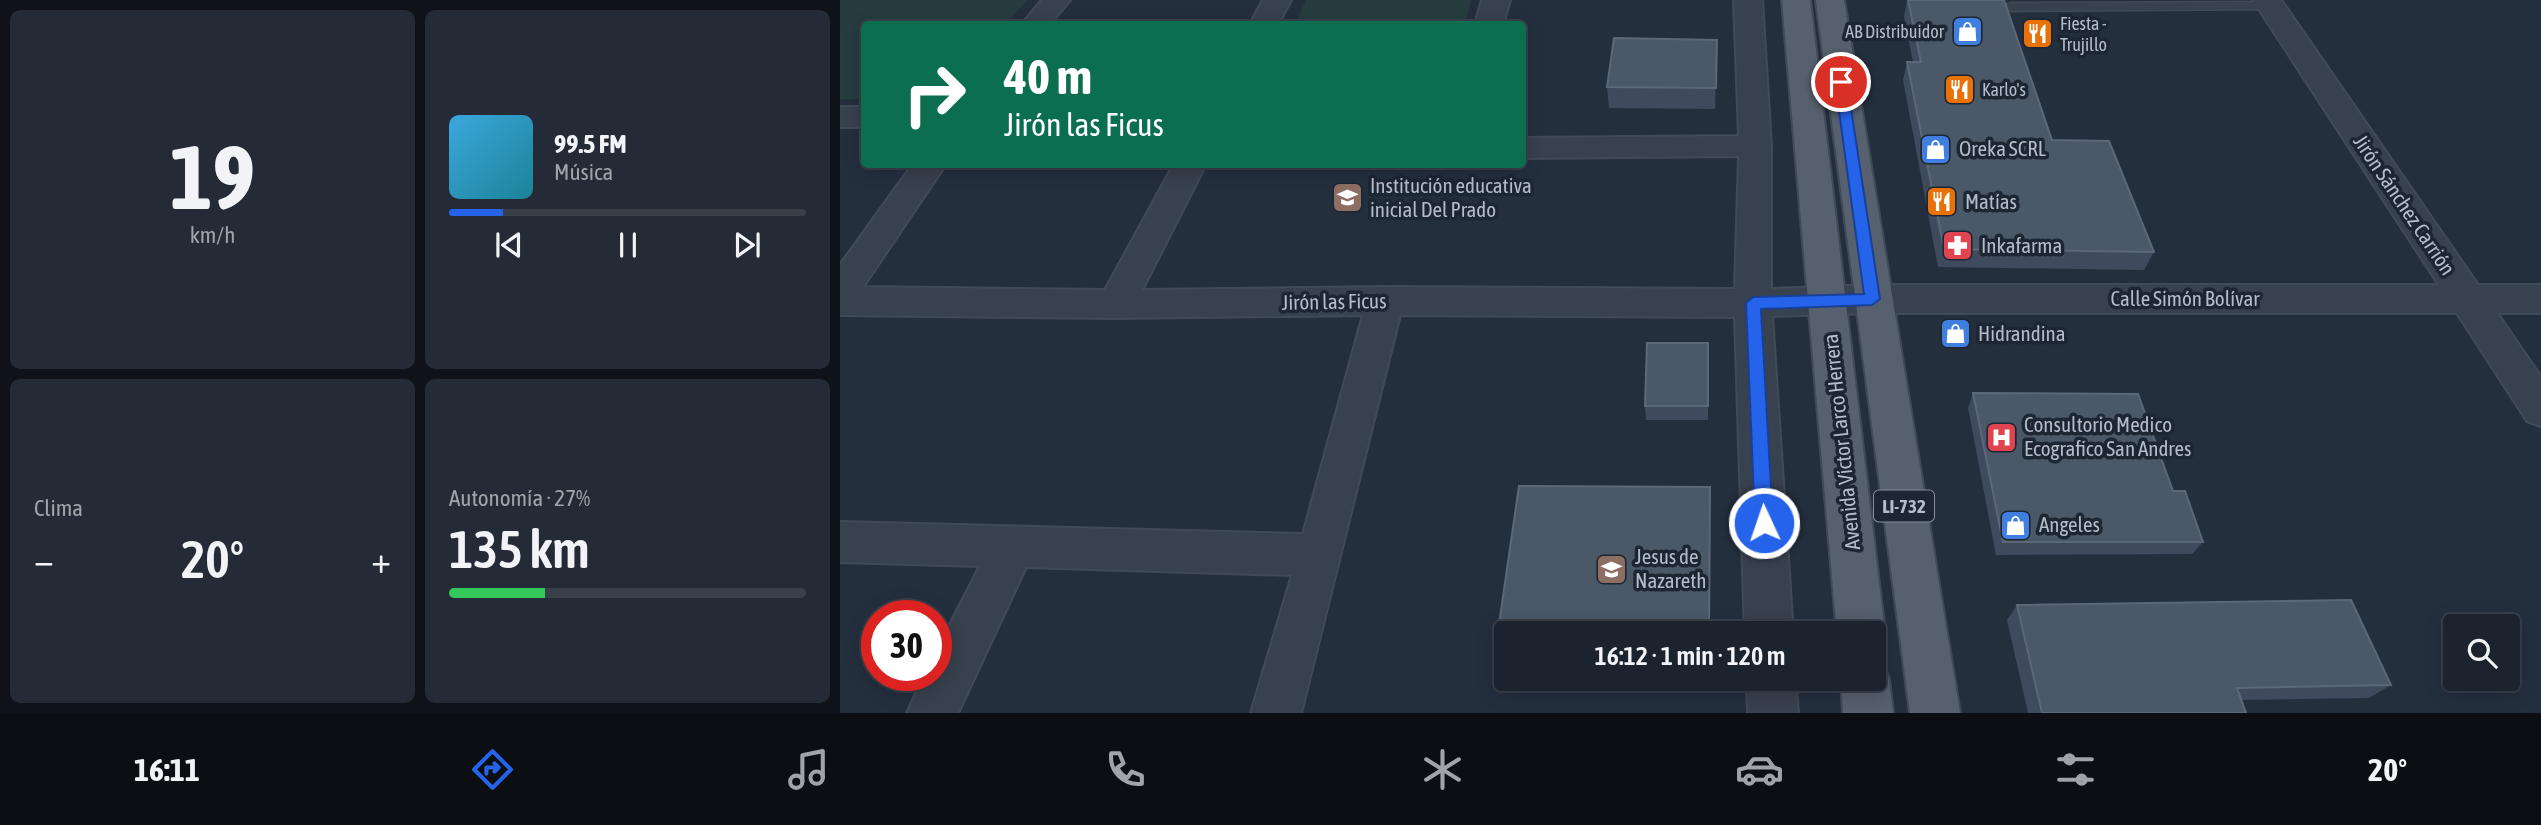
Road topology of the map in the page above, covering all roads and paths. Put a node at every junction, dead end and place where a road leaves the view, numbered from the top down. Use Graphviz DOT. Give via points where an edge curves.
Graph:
graph roads {
  1 [pos="1056,0"];
  2 [pos="1277,0"];
  3 [pos="1496,0"];
  4 [pos="1748,0"];
  5 [pos="1796,0"];
  6 [pos="1830,0"];
  7 [pos="2269,3"];
  8 [pos="2010,7"];
  9 [pos="1038,21"];
  10 [pos="1266,21"];
  11 [pos="1490,21"];
  12 [pos="840,117"];
  13 [pos="861,117"];
  14 [pos="1755,146"];
  15 [pos="1526,148"];
  16 [pos="927,168"];
  17 [pos="1188,168"];
  18 [pos="840,293"];
  19 [pos="1872,299"];
  20 [pos="2468,299"];
  21 [pos="2541,299"];
  22 [pos="840,300"];
  23 [pos="1828,300"];
  24 [pos="1385,301"];
  25 [pos="1753,303"];
  26 [pos="1116,304"];
  27 [pos="2541,410"];
  28 [pos="840,542"];
  29 [pos="1013,547"];
  30 [pos="1320,555"];
  31 [pos="1768,621"];
  32 [pos="1860,621"];
  33 [pos="1772,691"];
  34 [pos="1866,691"];
  35 [pos="932,713"];
  36 [pos="1276,713"];
  37 [pos="1773,713"];
  38 [pos="1868,713"];
  39 [pos="1935,713"];
  1 -- 9 [label="street"];
  2 -- 10 [label="street"];
  3 -- 11 [label="street"];
  4 -- 14 [label="street"];
  5 -- 23 [label="main road, Avenida Víctor Larco Herrera / LI-732"];
  6 -- 19 [label="main road, LI-732"];
  7 -- 8 [label="lane"];
  7 -- 20 [label="street, Jirón Sánchez Carrión"];
  12 -- 13 [label="street"];
  14 -- 15 [label="street"];
  14 -- 25 [label="street"];
  16 -- 18 [label="street"];
  17 -- 26 [label="street"];
  19 -- 20 [label="street, Calle Simón Bolívar"];
  19 -- 23 [label="street, Calle Simón Bolívar"];
  19 -- 39 [label="main road, LI-732"];
  20 -- 21 [label="street, Calle Simón Bolívar"];
  20 -- 27 [label="street, Jirón Sánchez Carrión"];
  22 -- 26 [label="street, Jirón las Ficus"];
  23 -- 25 [label="street, Jirón las Ficus"];
  23 -- 32 [label="main road, Avenida Víctor Larco Herrera / LI-732"];
  24 -- 25 [label="street, Jirón las Ficus"];
  24 -- 26 [label="street, Jirón las Ficus"];
  24 -- 30 [label="street"];
  25 -- 31 [label="street"];
  28 -- 29 [label="street"];
  29 -- 30 [label="street"];
  29 -- 35 [label="street"];
  30 -- 36 [label="street"];
  33 -- 37 [label="street"];
  34 -- 38 [label="main road"];
}
